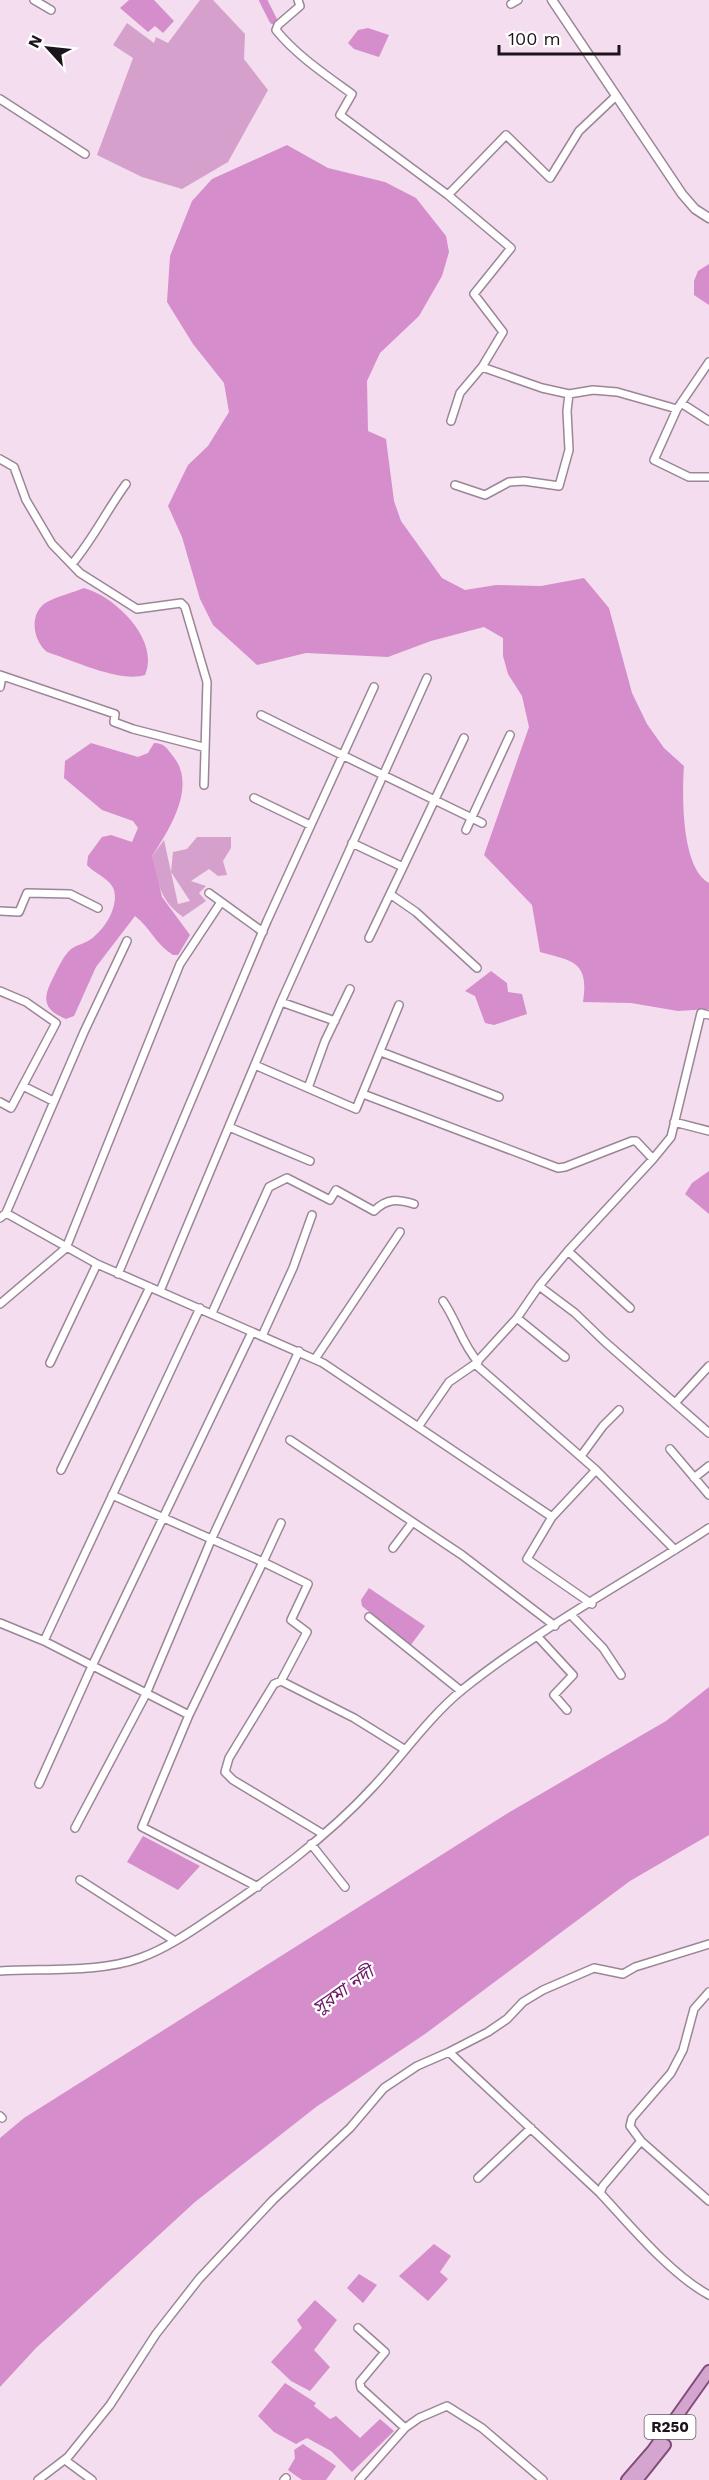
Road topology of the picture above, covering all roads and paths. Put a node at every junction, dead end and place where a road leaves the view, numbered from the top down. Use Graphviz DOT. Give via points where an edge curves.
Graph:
graph roads {
  1 [pos="34,0"];
  2 [pos="298,0"];
  3 [pos="552,0"];
  4 [pos="51,10"];
  5 [pos="616,96"];
  6 [pos="0,99"];
  7 [pos="85,154"];
  8 [pos="448,195"];
  9 [pos="709,218"];
  10 [pos="709,362"];
  11 [pos="482,368"];
  12 [pos="569,394"];
  13 [pos="679,406"];
  14 [pos="451,421"];
  15 [pos="709,421"];
  16 [pos="0,459"];
  17 [pos="709,477"];
  18 [pos="126,484"];
  19 [pos="455,485"];
  20 [pos="72,564"];
  21 [pos="1,675"];
  22 [pos="427,678"];
  23 [pos="0,687"];
  24 [pos="374,687"];
  25 [pos="261,715"];
  26 [pos="510,735"];
  27 [pos="464,738"];
  28 [pos="203,747"];
  29 [pos="341,755"];
  30 [pos="382,773"];
  31 [pos="204,784"];
  32 [pos="254,798"];
  33 [pos="434,800"];
  34 [pos="471,818"];
  35 [pos="482,823"];
  36 [pos="310,825"];
  37 [pos="466,830"];
  38 [pos="351,843"];
  39 [pos="403,867"];
  40 [pos="209,893"];
  41 [pos="390,894"];
  42 [pos="223,904"];
  43 [pos="98,908"];
  44 [pos="0,912"];
  45 [pos="263,932"];
  46 [pos="369,938"];
  47 [pos="128,941"];
  48 [pos="477,968"];
  49 [pos="350,989"];
  50 [pos="0,991"];
  51 [pos="281,1002"];
  52 [pos="399,1005"];
  53 [pos="709,1015"];
  54 [pos="335,1021"];
  55 [pos="381,1052"];
  56 [pos="255,1065"];
  57 [pos="25,1087"];
  58 [pos="308,1088"];
  59 [pos="363,1094"];
  60 [pos="499,1096"];
  61 [pos="53,1101"];
  62 [pos="0,1102"];
  63 [pos="674,1122"];
  64 [pos="229,1127"];
  65 [pos="709,1131"];
  66 [pos="653,1159"];
  67 [pos="310,1161"];
  68 [pos="414,1204"];
  69 [pos="312,1215"];
  70 [pos="3,1216"];
  71 [pos="400,1232"];
  72 [pos="66,1248"];
  73 [pos="568,1251"];
  74 [pos="97,1264"];
  75 [pos="118,1274"];
  76 [pos="539,1286"];
  77 [pos="150,1287"];
  78 [pos="160,1291"];
  79 [pos="443,1302"];
  80 [pos="0,1304"];
  81 [pos="200,1308"];
  82 [pos="630,1308"];
  83 [pos="212,1313"];
  84 [pos="517,1318"];
  85 [pos="252,1332"];
  86 [pos="262,1335"];
  87 [pos="299,1350"];
  88 [pos="565,1358"];
  89 [pos="315,1359"];
  90 [pos="50,1363"];
  91 [pos="477,1363"];
  92 [pos="709,1366"];
  93 [pos="675,1402"];
  94 [pos="619,1410"];
  95 [pos="418,1427"];
  96 [pos="709,1433"];
  97 [pos="290,1440"];
  98 [pos="670,1449"];
  99 [pos="581,1456"];
  100 [pos="709,1466"];
  101 [pos="61,1470"];
  102 [pos="596,1470"];
  103 [pos="694,1478"];
  104 [pos="112,1495"];
  105 [pos="709,1495"];
  106 [pos="165,1518"];
  107 [pos="552,1518"];
  108 [pos="281,1523"];
  109 [pos="412,1523"];
  110 [pos="709,1528"];
  111 [pos="212,1538"];
  112 [pos="393,1548"];
  113 [pos="675,1550"];
  114 [pos="263,1562"];
  115 [pos="592,1604"];
  116 [pos="572,1616"];
  117 [pos="369,1617"];
  118 [pos="0,1623"];
  119 [pos="555,1626"];
  120 [pos="537,1636"];
  121 [pos="45,1641"];
  122 [pos="92,1666"];
  123 [pos="621,1675"];
  124 [pos="281,1682"];
  125 [pos="461,1691"];
  126 [pos="146,1694"];
  127 [pos="567,1710"];
  128 [pos="189,1714"];
  129 [pos="405,1749"];
  130 [pos="39,1784"];
  131 [pos="75,1828"];
  132 [pos="323,1834"];
  133 [pos="311,1844"];
  134 [pos="80,1880"];
  135 [pos="258,1887"];
  136 [pos="345,1887"];
  137 [pos="175,1941"];
  138 [pos="709,1944"];
  139 [pos="0,1971"];
  140 [pos="709,1992"];
  141 [pos="449,2052"];
  142 [pos="531,2128"];
  143 [pos="641,2141"];
  144 [pos="478,2178"];
  145 [pos="600,2193"];
  146 [pos="709,2201"];
  147 [pos="709,2295"];
  148 [pos="358,2328"];
  149 [pos="709,2371"];
  150 [pos="709,2384"];
  151 [pos="405,2428"];
  152 [pos="65,2460"];
  153 [pos="38,2480"];
  154 [pos="92,2480"];
  155 [pos="359,2480"];
  156 [pos="543,2480"];
  157 [pos="627,2480"];
  158 [pos="638,2480"];
  1 -- 4 [label="street"];
  2 -- 8 [label="street" via="300,6 276,30 290,48 306,56 352,94 340,115"];
  3 -- 5 [label="street"];
  5 -- 8 [label="street" via="579,131 550,178 506,135"];
  5 -- 9 [label="street" via="682,194 694,209"];
  6 -- 7 [label="street"];
  8 -- 11 [label="street" via="511,248 474,294 503,332"];
  10 -- 13 [label="street"];
  11 -- 12 [label="street"];
  11 -- 14 [label="street" via="460,393"];
  12 -- 13 [label="street" via="617,392"];
  12 -- 19 [label="street" via="569,450 559,486 509,482 485,495"];
  13 -- 15 [label="street"];
  13 -- 17 [label="street" via="654,460 688,477"];
  16 -- 20 [label="street" via="14,466 26,500 44,532"];
  18 -- 20 [label="street"];
  20 -- 28 [label="street" via="137,609 181,603 185,607 207,682"];
  21 -- 23 [label="street"];
  21 -- 28 [label="street" via="115,714 114,722 133,729"];
  22 -- 30 [label="street"];
  24 -- 29 [label="street"];
  25 -- 29 [label="street"];
  26 -- 34 [label="street"];
  27 -- 33 [label="street"];
  28 -- 31 [label="street"];
  29 -- 30 [label="street"];
  29 -- 36 [label="street"];
  30 -- 33 [label="street"];
  30 -- 38 [label="street"];
  32 -- 36 [label="street"];
  33 -- 34 [label="street"];
  33 -- 39 [label="street"];
  34 -- 35 [label="street"];
  34 -- 37 [label="street"];
  36 -- 45 [label="street"];
  38 -- 39 [label="street"];
  38 -- 51 [label="street"];
  39 -- 41 [label="street"];
  40 -- 42 [label="street"];
  41 -- 46 [label="street"];
  41 -- 48 [label="street" via="416,912"];
  42 -- 45 [label="street"];
  42 -- 72 [label="street" via="180,964"];
  43 -- 44 [label="street" via="70,894 27,893 19,912"];
  45 -- 75 [label="street"];
  47 -- 61 [label="street"];
  49 -- 54 [label="street"];
  50 -- 57 [label="street" via="26,1002 56,1023"];
  51 -- 54 [label="street"];
  51 -- 56 [label="street"];
  52 -- 55 [label="street"];
  53 -- 63 [label="street" via="700,1013"];
  54 -- 58 [label="street"];
  55 -- 59 [label="street"];
  55 -- 60 [label="street"];
  56 -- 58 [label="street"];
  56 -- 64 [label="street"];
  57 -- 61 [label="street"];
  57 -- 62 [label="street" via="11,1108"];
  58 -- 59 [label="street" via="356,1109"];
  59 -- 66 [label="street" via="558,1168 632,1141"];
  61 -- 70 [label="street"];
  63 -- 65 [label="street"];
  63 -- 66 [label="street" via="671,1137"];
  64 -- 67 [label="street"];
  64 -- 78 [label="street"];
  66 -- 73 [label="street"];
  68 -- 83 [label="street" via="384,1201 374,1211 336,1190 330,1200 286,1178 278,1180 269,1187"];
  69 -- 86 [label="street"];
  70 -- 72 [label="street"];
  71 -- 89 [label="street"];
  72 -- 74 [label="street"];
  72 -- 80 [label="street"];
  73 -- 76 [label="street"];
  73 -- 82 [label="street"];
  74 -- 75 [label="street"];
  74 -- 90 [label="street"];
  75 -- 77 [label="street"];
  76 -- 84 [label="street"];
  76 -- 93 [label="street" via="575,1312"];
  77 -- 78 [label="street"];
  77 -- 101 [label="street"];
  78 -- 81 [label="street"];
  79 -- 91 [label="street"];
  81 -- 83 [label="street"];
  81 -- 104 [label="street"];
  83 -- 85 [label="street"];
  84 -- 88 [label="street"];
  84 -- 91 [label="street"];
  85 -- 86 [label="street"];
  85 -- 106 [label="street"];
  86 -- 87 [label="street"];
  87 -- 89 [label="street"];
  87 -- 111 [label="street"];
  89 -- 95 [label="street"];
  91 -- 95 [label="street" via="449,1382"];
  91 -- 99 [label="street"];
  92 -- 93 [label="street"];
  93 -- 96 [label="street"];
  94 -- 99 [label="street"];
  95 -- 107 [label="street"];
  97 -- 109 [label="street"];
  98 -- 103 [label="street"];
  99 -- 102 [label="street"];
  100 -- 103 [label="street"];
  102 -- 107 [label="street"];
  102 -- 113 [label="street"];
  103 -- 105 [label="street"];
  104 -- 106 [label="street"];
  104 -- 121 [label="street"];
  106 -- 111 [label="street"];
  106 -- 122 [label="street"];
  107 -- 115 [label="street" via="527,1558"];
  108 -- 114 [label="street"];
  109 -- 112 [label="street"];
  109 -- 119 [label="street" via="462,1555"];
  110 -- 113 [label="street"];
  111 -- 114 [label="street"];
  111 -- 126 [label="street"];
  113 -- 115 [label="street"];
  114 -- 124 [label="street" via="308,1584 291,1620 307,1632"];
  114 -- 128 [label="street"];
  115 -- 116 [label="street"];
  116 -- 119 [label="street"];
  116 -- 123 [label="street" via="603,1648"];
  117 -- 125 [label="street"];
  118 -- 121 [label="street"];
  119 -- 120 [label="street"];
  120 -- 125 [label="street"];
  120 -- 127 [label="street" via="573,1675 554,1695"];
  121 -- 122 [label="street"];
  122 -- 126 [label="street"];
  122 -- 130 [label="street"];
  124 -- 129 [label="street" via="354,1718"];
  124 -- 132 [label="street" via="274,1684 229,1758 225,1772"];
  125 -- 129 [label="street"];
  126 -- 128 [label="street"];
  126 -- 131 [label="street"];
  128 -- 135 [label="street" via="142,1827"];
  129 -- 132 [label="street" via="373,1788"];
  132 -- 133 [label="street"];
  133 -- 135 [label="street"];
  133 -- 136 [label="street"];
  134 -- 137 [label="street"];
  135 -- 137 [label="street"];
  137 -- 139 [label="street" via="139,1959 76,1968"];
  138 -- 141 [label="street" via="623,1974 594,1968 543,1990 488,2032"];
  140 -- 143 [label="street" via="694,2009 683,2050 671,2073 632,2118 630,2126"];
  141 -- 142 [label="street"];
  141 -- 152 [label="street" via="417,2066 384,2088 350,2128 273,2200 199,2279"];
  142 -- 144 [label="street"];
  142 -- 145 [label="street"];
  143 -- 145 [label="street"];
  143 -- 146 [label="street"];
  145 -- 147 [label="street" via="648,2245"];
  148 -- 151 [label="street" via="385,2352 360,2382 360,2388"];
  149 -- 157 [label="main road, R250"];
  150 -- 158 [label="main road, R250"];
  151 -- 155 [label="street"];
  151 -- 156 [label="street" via="447,2406 482,2428"];
  152 -- 153 [label="street"];
  152 -- 154 [label="street"];
}
